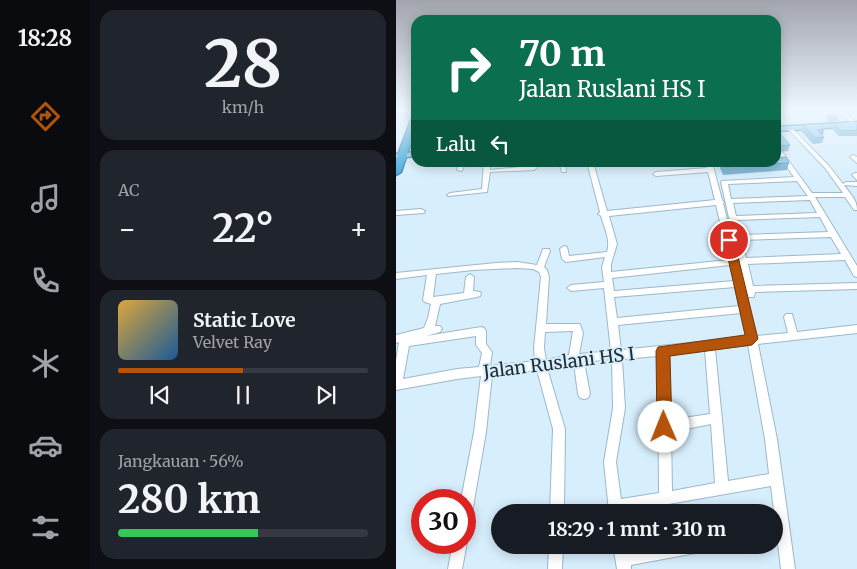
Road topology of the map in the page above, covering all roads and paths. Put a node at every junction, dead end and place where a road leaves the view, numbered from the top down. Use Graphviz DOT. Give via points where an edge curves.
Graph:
graph roads {
  1 [pos="405,136"];
  2 [pos="407,136"];
  3 [pos="800,136"];
  4 [pos="815,151"];
  5 [pos="781,154"];
  6 [pos="411,155"];
  7 [pos="398,156"];
  8 [pos="487,167"];
  9 [pos="535,167"];
  10 [pos="563,167"];
  11 [pos="591,167"];
  12 [pos="704,167"];
  13 [pos="711,167"];
  14 [pos="564,170"];
  15 [pos="492,171"];
  16 [pos="396,172"];
  17 [pos="656,174"];
  18 [pos="799,179"];
  19 [pos="846,184"];
  20 [pos="857,184"];
  21 [pos="852,194"];
  22 [pos="450,195"];
  23 [pos="811,196"];
  24 [pos="725,200"];
  25 [pos="857,208"];
  26 [pos="421,211"];
  27 [pos="396,213"];
  28 [pos="602,214"];
  29 [pos="822,215"];
  30 [pos="732,218"];
  31 [pos="833,234"];
  32 [pos="737,238"];
  33 [pos="564,249"];
  34 [pos="546,251"];
  35 [pos="610,254"];
  36 [pos="847,257"];
  37 [pos="735,262"];
  38 [pos="540,268"];
  39 [pos="432,272"];
  40 [pos="857,274"];
  41 [pos="396,276"];
  42 [pos="470,277"];
  43 [pos="609,278"];
  44 [pos="739,284"];
  45 [pos="857,286"];
  46 [pos="571,288"];
  47 [pos="616,294"];
  48 [pos="436,301"];
  49 [pos="745,309"];
  50 [pos="789,317"];
  51 [pos="612,322"];
  52 [pos="541,328"];
  53 [pos="857,329"];
  54 [pos="793,335"];
  55 [pos="752,339"];
  56 [pos="402,340"];
  57 [pos="710,345"];
  58 [pos="663,351"];
  59 [pos="617,355"];
  60 [pos="575,358"];
  61 [pos="541,365"];
  62 [pos="486,371"];
  63 [pos="396,385"];
  64 [pos="584,394"];
  65 [pos="716,418"];
  66 [pos="664,427"];
  67 [pos="777,479"];
  68 [pos="722,487"];
  69 [pos="470,489"];
  70 [pos="666,498"];
  71 [pos="558,504"];
  72 [pos="615,504"];
  73 [pos="641,504"];
  74 [pos="778,504"];
  75 [pos="783,548"];
  76 [pos="458,554"];
  77 [pos="556,554"];
  78 [pos="666,554"];
  79 [pos="627,564"];
  80 [pos="455,569"];
  81 [pos="555,569"];
  82 [pos="788,569"];
  1 -- 7 [label="highway"];
  2 -- 7 [label="highway"];
  3 -- 4 [label="street"];
  4 -- 19 [label="street"];
  4 -- 21 [label="street"];
  5 -- 18 [label="street"];
  6 -- 7 [label="main road"];
  7 -- 16 [label="highway"];
  8 -- 22 [label="street" via="484,195"];
  9 -- 15 [label="street"];
  10 -- 14 [label="street"];
  11 -- 28 [label="street"];
  12 -- 17 [label="street"];
  13 -- 24 [label="street"];
  18 -- 23 [label="street"];
  18 -- 24 [label="street" via="724,182"];
  19 -- 20 [label="street"];
  19 -- 21 [label="street"];
  21 -- 23 [label="street"];
  21 -- 25 [label="street"];
  23 -- 24 [label="street"];
  23 -- 29 [label="street"];
  24 -- 28 [label="street"];
  24 -- 30 [label="street"];
  24 -- 37 [label="street"];
  26 -- 27 [label="street"];
  28 -- 35 [label="street" via="613,244"];
  29 -- 30 [label="street"];
  29 -- 31 [label="street"];
  30 -- 32 [label="street"];
  31 -- 32 [label="street"];
  31 -- 36 [label="street"];
  32 -- 37 [label="street"];
  33 -- 35 [label="street" via="566,259"];
  34 -- 38 [label="street"];
  35 -- 43 [label="street" via="606,261"];
  36 -- 37 [label="street"];
  36 -- 40 [label="street"];
  37 -- 43 [label="street"];
  37 -- 44 [label="street"];
  37 -- 45 [label="street" via="750,292"];
  38 -- 39 [label="street" via="488,266"];
  38 -- 52 [label="street" via="544,277"];
  39 -- 41 [label="street"];
  39 -- 48 [label="street" via="428,300"];
  42 -- 48 [label="street" via="472,295"];
  43 -- 46 [label="street"];
  43 -- 51 [label="street"];
  44 -- 47 [label="street"];
  44 -- 49 [label="street"];
  48 -- 56 [label="street" via="432,330"];
  49 -- 51 [label="street"];
  49 -- 55 [label="street"];
  50 -- 54 [label="street"];
  51 -- 59 [label="street"];
  52 -- 60 [label="street" via="576,327"];
  52 -- 61 [label="street"];
  53 -- 54 [label="street, Jalan Ruslani HS I"];
  54 -- 55 [label="street, Jalan Ruslani HS I"];
  55 -- 57 [label="street, Jalan Ruslani HS I"];
  55 -- 67 [label="street"];
  56 -- 62 [label="street" via="480,331 481,344 487,352"];
  56 -- 63 [label="street"];
  57 -- 58 [label="street, Jalan Ruslani HS I"];
  57 -- 65 [label="street"];
  58 -- 59 [label="street, Jalan Ruslani HS I"];
  58 -- 66 [label="street"];
  59 -- 60 [label="street, Jalan Ruslani HS I"];
  59 -- 72 [label="street" via="619,408 610,462"];
  60 -- 61 [label="street, Jalan Ruslani HS I"];
  60 -- 64 [label="street"];
  61 -- 62 [label="street, Jalan Ruslani HS I"];
  61 -- 71 [label="street" via="559,429"];
  62 -- 63 [label="street, Jalan Ruslani HS I"];
  62 -- 69 [label="street" via="479,440"];
  65 -- 66 [label="street"];
  65 -- 68 [label="street"];
  66 -- 70 [label="street"];
  67 -- 68 [label="street"];
  67 -- 74 [label="street"];
  68 -- 70 [label="street"];
  70 -- 73 [label="street"];
  75 -- 82 [label="street"];
  76 -- 80 [label="street"];
  77 -- 81 [label="street"];
  78 -- 79 [label="street"];
}
